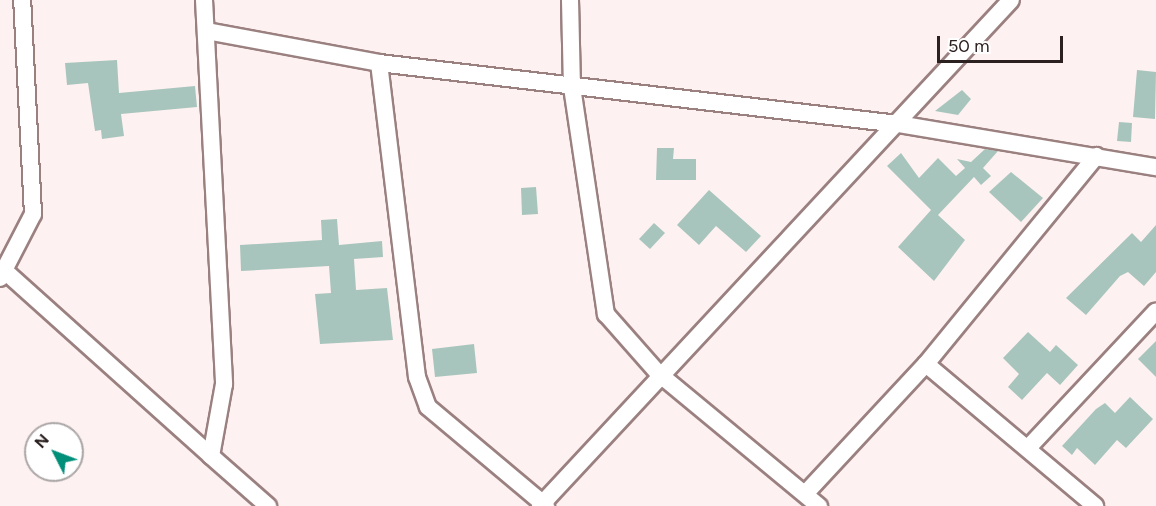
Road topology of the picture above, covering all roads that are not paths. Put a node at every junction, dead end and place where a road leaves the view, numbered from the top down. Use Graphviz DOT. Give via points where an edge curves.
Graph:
graph roads {
  1 [pos="22,0"];
  2 [pos="204,0"];
  3 [pos="570,0"];
  4 [pos="1011,0"];
  5 [pos="207,31"];
  6 [pos="379,63"];
  7 [pos="572,87"];
  8 [pos="898,124"];
  9 [pos="1096,156"];
  10 [pos="1156,167"];
  11 [pos="3,275"];
  12 [pos="1156,311"];
  13 [pos="926,364"];
  14 [pos="658,373"];
  15 [pos="1028,448"];
  16 [pos="212,456"];
  17 [pos="805,494"];
  18 [pos="543,505"];
  19 [pos="268,506"];
  20 [pos="819,506"];
  21 [pos="1095,506"];
  1 -- 11 [label="street" via="33,214"];
  2 -- 5 [label="street"];
  3 -- 7 [label="street"];
  4 -- 8 [label="street"];
  5 -- 6 [label="street"];
  5 -- 16 [label="street" via="224,384"];
  6 -- 7 [label="street"];
  6 -- 18 [label="street" via="417,377 428,406"];
  7 -- 8 [label="street"];
  7 -- 14 [label="street" via="606,314"];
  8 -- 9 [label="street"];
  8 -- 14 [label="street"];
  9 -- 10 [label="street"];
  9 -- 13 [label="street"];
  11 -- 16 [label="street"];
  12 -- 15 [label="street"];
  13 -- 15 [label="street"];
  13 -- 17 [label="street"];
  14 -- 17 [label="street"];
  14 -- 18 [label="street"];
  15 -- 21 [label="street"];
  16 -- 19 [label="street"];
  17 -- 20 [label="street"];
}
